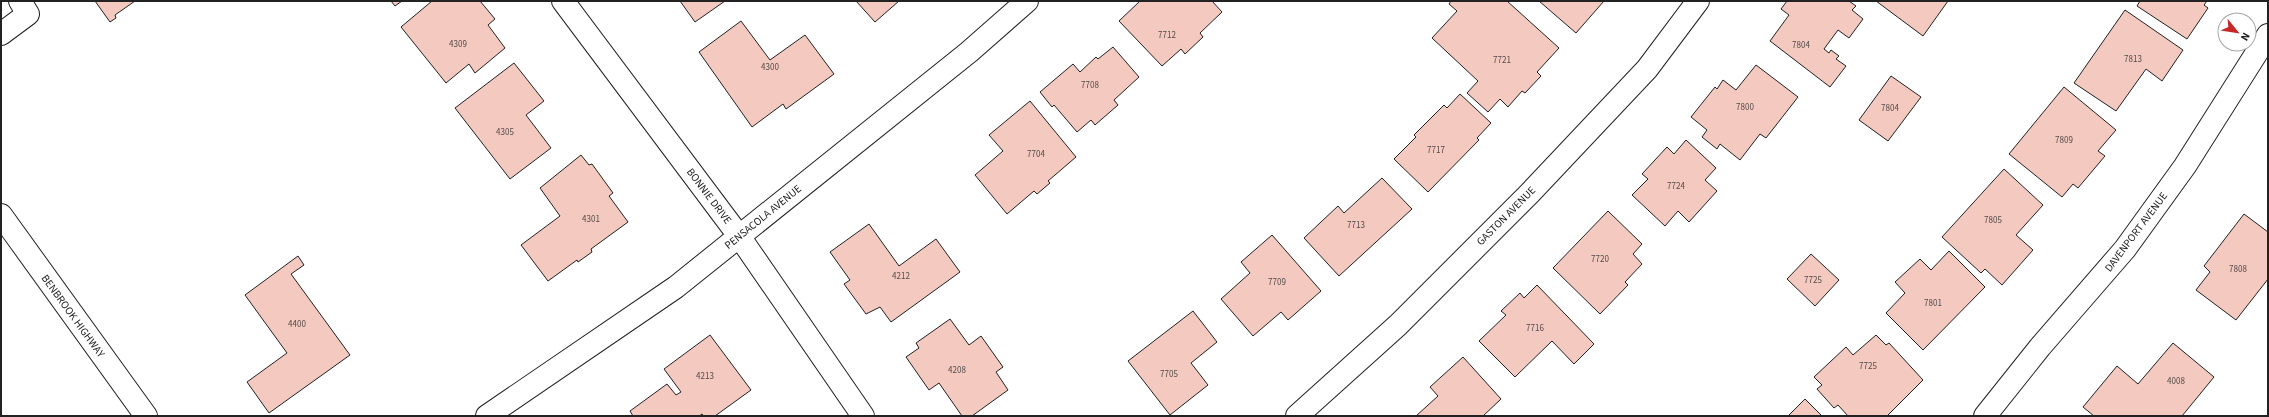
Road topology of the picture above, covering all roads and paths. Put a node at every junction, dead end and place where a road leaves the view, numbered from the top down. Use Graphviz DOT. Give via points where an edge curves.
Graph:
graph roads {
  1 [pos="20,1"];
  2 [pos="563,1"];
  3 [pos="1027,1"];
  4 [pos="1698,1"];
  5 [pos="1,34"];
  6 [pos="2268,35"];
  7 [pos="1,215"];
  8 [pos="739,236"];
  9 [pos="1990,414"];
  10 [pos="146,416"];
  11 [pos="486,416"];
  12 [pos="863,416"];
  13 [pos="1297,416"];
  1 -- 5 [label="street" via="28,14"];
  2 -- 8 [label="street, BONNIE DRIVE"];
  3 -- 8 [label="street, PENSACOLA AVENUE" via="969,52"];
  4 -- 13 [label="street, GASTON AVENUE" via="1647,69 1530,193 1398,325"];
  6 -- 9 [label="street, DAVENPORT AVENUE" via="2185,166 2125,249 2040,347"];
  7 -- 10 [label="street, BENBROOK HIGHWAY"];
  8 -- 11 [label="street, PENSACOLA AVENUE" via="676,288"];
  8 -- 12 [label="street, BONNIE DRIVE"];
}
